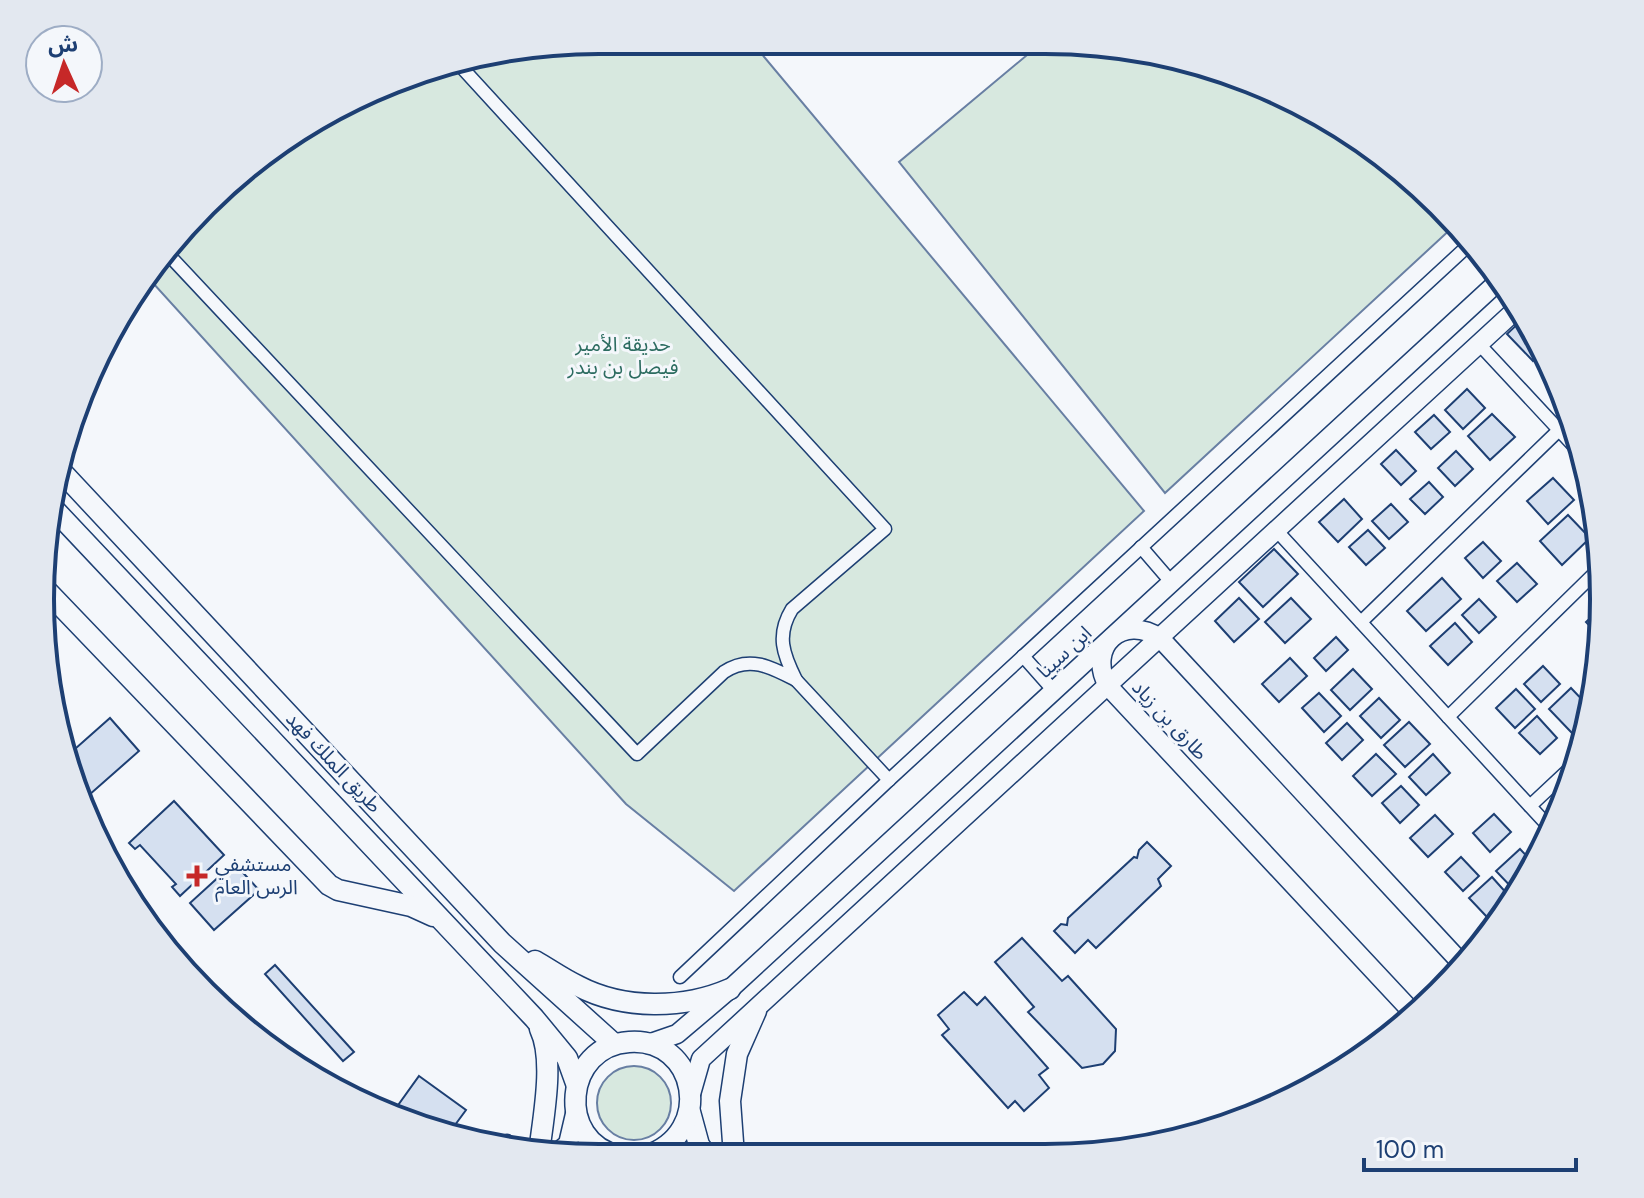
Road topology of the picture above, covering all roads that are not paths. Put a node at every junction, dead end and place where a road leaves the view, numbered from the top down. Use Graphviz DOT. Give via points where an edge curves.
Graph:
graph roads {
  1 [pos="465,71"];
  2 [pos="1463,250"];
  3 [pos="172,261"];
  4 [pos="1492,287"];
  5 [pos="1510,315"];
  6 [pos="1479,344"];
  7 [pos="1559,430"];
  8 [pos="1565,436"];
  9 [pos="68,478"];
  10 [pos="61,516"];
  11 [pos="1277,531"];
  12 [pos="1141,547"];
  13 [pos="1589,578"];
  14 [pos="1172,583"];
  15 [pos="54,598"];
  16 [pos="1361,622"];
  17 [pos="1113,636"];
  18 [pos="1160,638"];
  19 [pos="1023,656"];
  20 [pos="796,680"];
  21 [pos="1108,686"];
  22 [pos="1054,691"];
  23 [pos="1448,717"];
  24 [pos="1559,778"];
  25 [pos="889,780"];
  26 [pos="1530,806"];
  27 [pos="1543,820"];
  28 [pos="448,927"];
  29 [pos="502,943"];
  30 [pos="1456,957"];
  31 [pos="680,977"];
  32 [pos="730,989"];
  33 [pos="1407,1006"];
  34 [pos="756,1011"];
  35 [pos="534,1018"];
  36 [pos="614,1044"];
  37 [pos="648,1044"];
  38 [pos="576,1083"];
  39 [pos="690,1103"];
  40 [pos="575,1114"];
  41 [pos="540,1140"];
  42 [pos="568,1143"];
  43 [pos="595,1144"];
  44 [pos="670,1144"];
  45 [pos="699,1144"];
  46 [pos="733,1144"];
  1 -- 20 [label="street" via="885,529 792,609 784,622 784,656"];
  2 -- 12 [label="street"];
  3 -- 20 [label="street" via="637,754 737,664 770,666"];
  4 -- 14 [label="street, ابن سينا"];
  5 -- 6 [label="street"];
  6 -- 7 [label="street"];
  6 -- 11 [label="street"];
  7 -- 8 [label="street"];
  7 -- 16 [label="street"];
  9 -- 29 [label="main road, طريق الملك فهد"];
  10 -- 28 [label="main road, طريق الملك فهد"];
  11 -- 16 [label="street"];
  11 -- 18 [label="street"];
  12 -- 14 [label="street"];
  12 -- 19 [label="street"];
  13 -- 23 [label="street"];
  14 -- 17 [label="street, ابن سينا"];
  15 -- 28 [label="main road" via="329,885 426,911"];
  16 -- 23 [label="street"];
  17 -- 18 [label="street" via="1142,629"];
  17 -- 21 [label="street, طارق بن زياد" via="1101,655"];
  17 -- 22 [label="street, ابن سينا"];
  18 -- 21 [label="street"];
  18 -- 30 [label="street"];
  19 -- 22 [label="street"];
  19 -- 25 [label="street"];
  20 -- 25 [label="street"];
  21 -- 33 [label="street, طارق بن زياد"];
  21 -- 34 [label="street"];
  22 -- 32 [label="street, ابن سينا"];
  23 -- 26 [label="street"];
  24 -- 26 [label="street"];
  25 -- 31 [label="street"];
  26 -- 27 [label="street"];
  28 -- 35 [label="main road, طريق الملك فهد"];
  29 -- 32 [label="main road" via="580,988 635,1005 705,1000"];
  29 -- 36 [label="main road, طريق الملك فهد"];
  32 -- 37 [label="street, ابن سينا" via="677,1034"];
  34 -- 39 [label="street" via="701,1059"];
  34 -- 46 [label="main road" via="737,1054 730,1101"];
  35 -- 38 [label="main road, طريق الملك فهد" via="567,1058"];
  35 -- 41 [label="main road" via="545,1040 547,1062"];
  36 -- 37 [label="main road"];
  36 -- 38 [label="main road" via="584,1066"];
  37 -- 39 [label="main road" via="677,1062 686,1077"];
  38 -- 40 [label="main road"];
  39 -- 44 [label="main road" via="683,1128"];
  39 -- 45 [label="main road"];
  40 -- 42 [label="street"];
  40 -- 43 [label="main road"];
}
